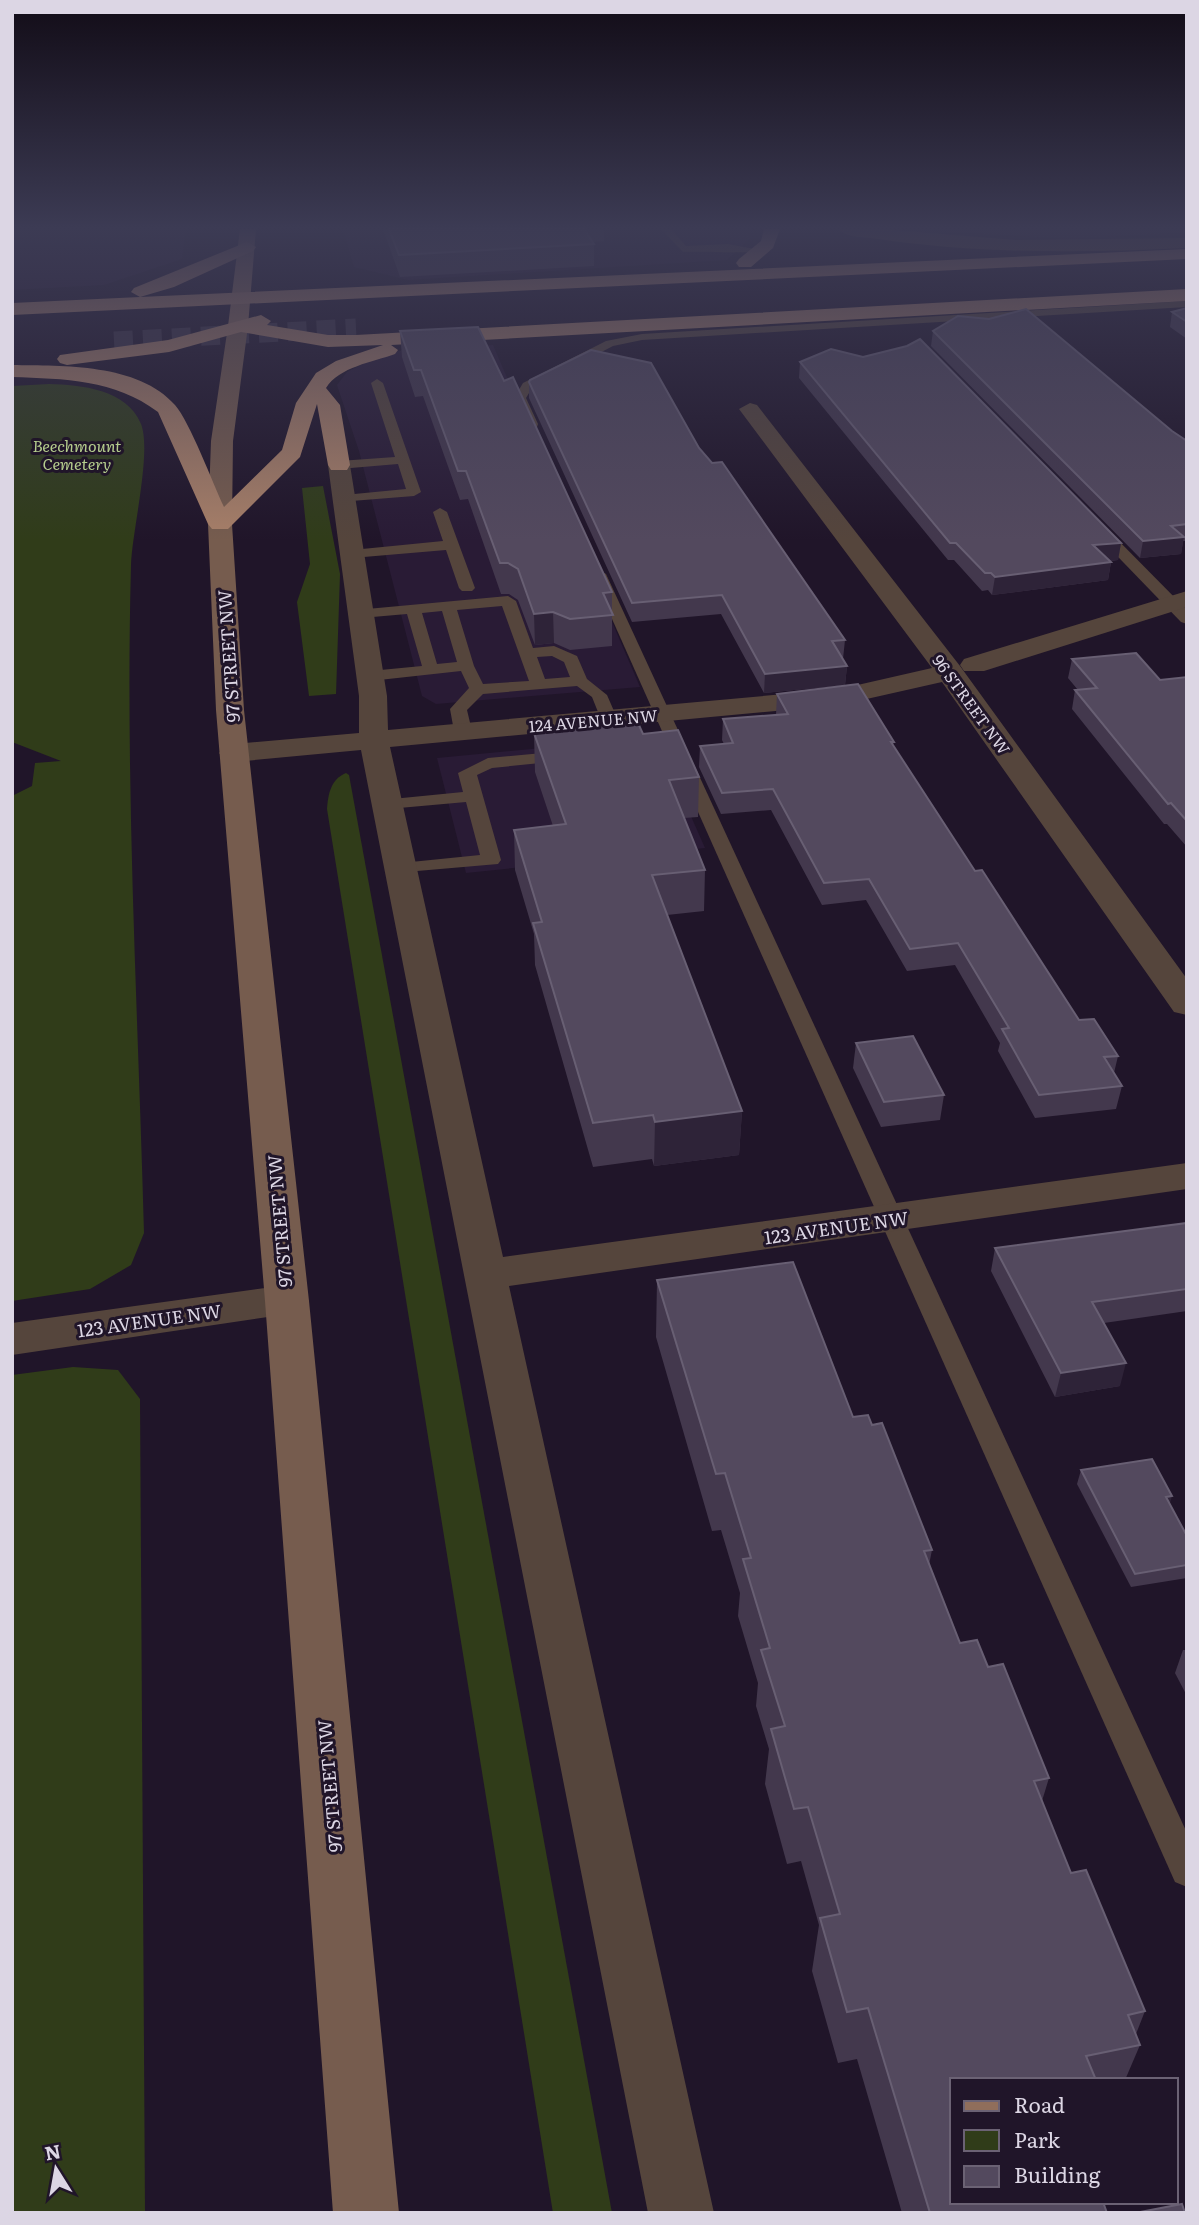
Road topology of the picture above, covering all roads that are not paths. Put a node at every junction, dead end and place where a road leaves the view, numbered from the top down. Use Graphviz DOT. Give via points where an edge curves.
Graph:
graph roads {
  1 [pos="153,333"];
  2 [pos="214,333"];
  3 [pos="237,333"];
  4 [pos="279,333"];
  5 [pos="342,333"];
  6 [pos="489,333"];
  7 [pos="492,333"];
  8 [pos="708,333"];
  9 [pos="908,333"];
  10 [pos="393,339"];
  11 [pos="915,340"];
  12 [pos="50,345"];
  13 [pos="113,348"];
  14 [pos="12,363"];
  15 [pos="12,371"];
  16 [pos="377,383"];
  17 [pos="315,388"];
  18 [pos="751,410"];
  19 [pos="543,449"];
  20 [pos="403,460"];
  21 [pos="342,482"];
  22 [pos="440,512"];
  23 [pos="1085,514"];
  24 [pos="220,524"];
  25 [pos="451,545"];
  26 [pos="589,550"];
  27 [pos="352,554"];
  28 [pos="467,588"];
  29 [pos="448,606"];
  30 [pos="1182,607"];
  31 [pos="413,609"];
  32 [pos="361,613"];
  33 [pos="527,653"];
  34 [pos="466,666"];
  35 [pos="431,670"];
  36 [pos="960,673"];
  37 [pos="370,676"];
  38 [pos="580,681"];
  39 [pos="539,685"];
  40 [pos="478,690"];
  41 [pos="663,713"];
  42 [pos="463,732"];
  43 [pos="595,733"];
  44 [pos="374,740"];
  45 [pos="234,753"];
  46 [pos="473,796"];
  47 [pos="387,804"];
  48 [pos="401,869"];
  49 [pos="1187,1004"];
  50 [pos="1187,1176"];
  51 [pos="892,1219"];
  52 [pos="486,1274"];
  53 [pos="286,1301"];
  54 [pos="12,1339"];
  55 [pos="1187,1871"];
  56 [pos="366,2213"];
  57 [pos="681,2213"];
  1 -- 13 [label="highway" via="144,341"];
  2 -- 13 [label="highway" via="169,346"];
  3 -- 24 [label="main road, 97 STREET NW" via="222,441"];
  4 -- 10 [label="highway" via="328,341"];
  5 -- 10 [label="highway"];
  6 -- 7 [label="highway"];
  6 -- 10 [label="highway"];
  6 -- 17 [label="highway" via="363,357 323,377"];
  8 -- 19 [label="lane" via="610,343 527,386 520,398"];
  9 -- 11 [label="lane"];
  12 -- 13 [label="highway"];
  13 -- 14 [label="highway"];
  15 -- 24 [label="highway" via="102,377 153,397 167,409"];
  16 -- 20 [label="lane"];
  17 -- 21 [label="highway" via="329,405"];
  17 -- 24 [label="highway" via="292,452"];
  18 -- 36 [label="street, 96 STREET NW"];
  20 -- 21 [label="lane"];
  20 -- 21 [label="lane" via="414,492"];
  21 -- 27 [label="street"];
  22 -- 25 [label="lane"];
  23 -- 30 [label="lane"];
  24 -- 45 [label="main road, 97 STREET NW"];
  25 -- 27 [label="lane"];
  25 -- 28 [label="lane"];
  26 -- 41 [label="lane"];
  27 -- 32 [label="street"];
  29 -- 31 [label="lane"];
  29 -- 33 [label="lane" via="508,601"];
  29 -- 34 [label="lane"];
  30 -- 36 [label="street, 124 AVENUE NW"];
  31 -- 32 [label="lane"];
  31 -- 35 [label="lane"];
  32 -- 37 [label="street"];
  33 -- 38 [label="lane" via="554,651 571,659"];
  33 -- 39 [label="lane"];
  34 -- 35 [label="lane"];
  34 -- 40 [label="lane"];
  35 -- 37 [label="lane"];
  36 -- 41 [label="street, 124 AVENUE NW" via="841,696"];
  36 -- 49 [label="street, 96 STREET NW"];
  37 -- 44 [label="street"];
  38 -- 39 [label="lane"];
  38 -- 43 [label="lane" via="599,695"];
  39 -- 40 [label="lane"];
  40 -- 42 [label="lane" via="458,709"];
  41 -- 43 [label="street, 124 AVENUE NW"];
  41 -- 51 [label="lane"];
  42 -- 43 [label="street, 124 AVENUE NW"];
  42 -- 44 [label="street, 124 AVENUE NW"];
  43 -- 46 [label="lane" via="467,773"];
  44 -- 45 [label="street, 124 AVENUE NW"];
  44 -- 47 [label="street"];
  45 -- 53 [label="main road, 97 STREET NW"];
  46 -- 47 [label="lane"];
  46 -- 48 [label="lane" via="491,860"];
  47 -- 48 [label="street"];
  48 -- 52 [label="street"];
  50 -- 51 [label="street, 123 AVENUE NW"];
  51 -- 52 [label="street, 123 AVENUE NW"];
  51 -- 55 [label="lane"];
  52 -- 57 [label="street"];
  53 -- 54 [label="street, 123 AVENUE NW"];
  53 -- 56 [label="main road, 97 STREET NW"];
}
